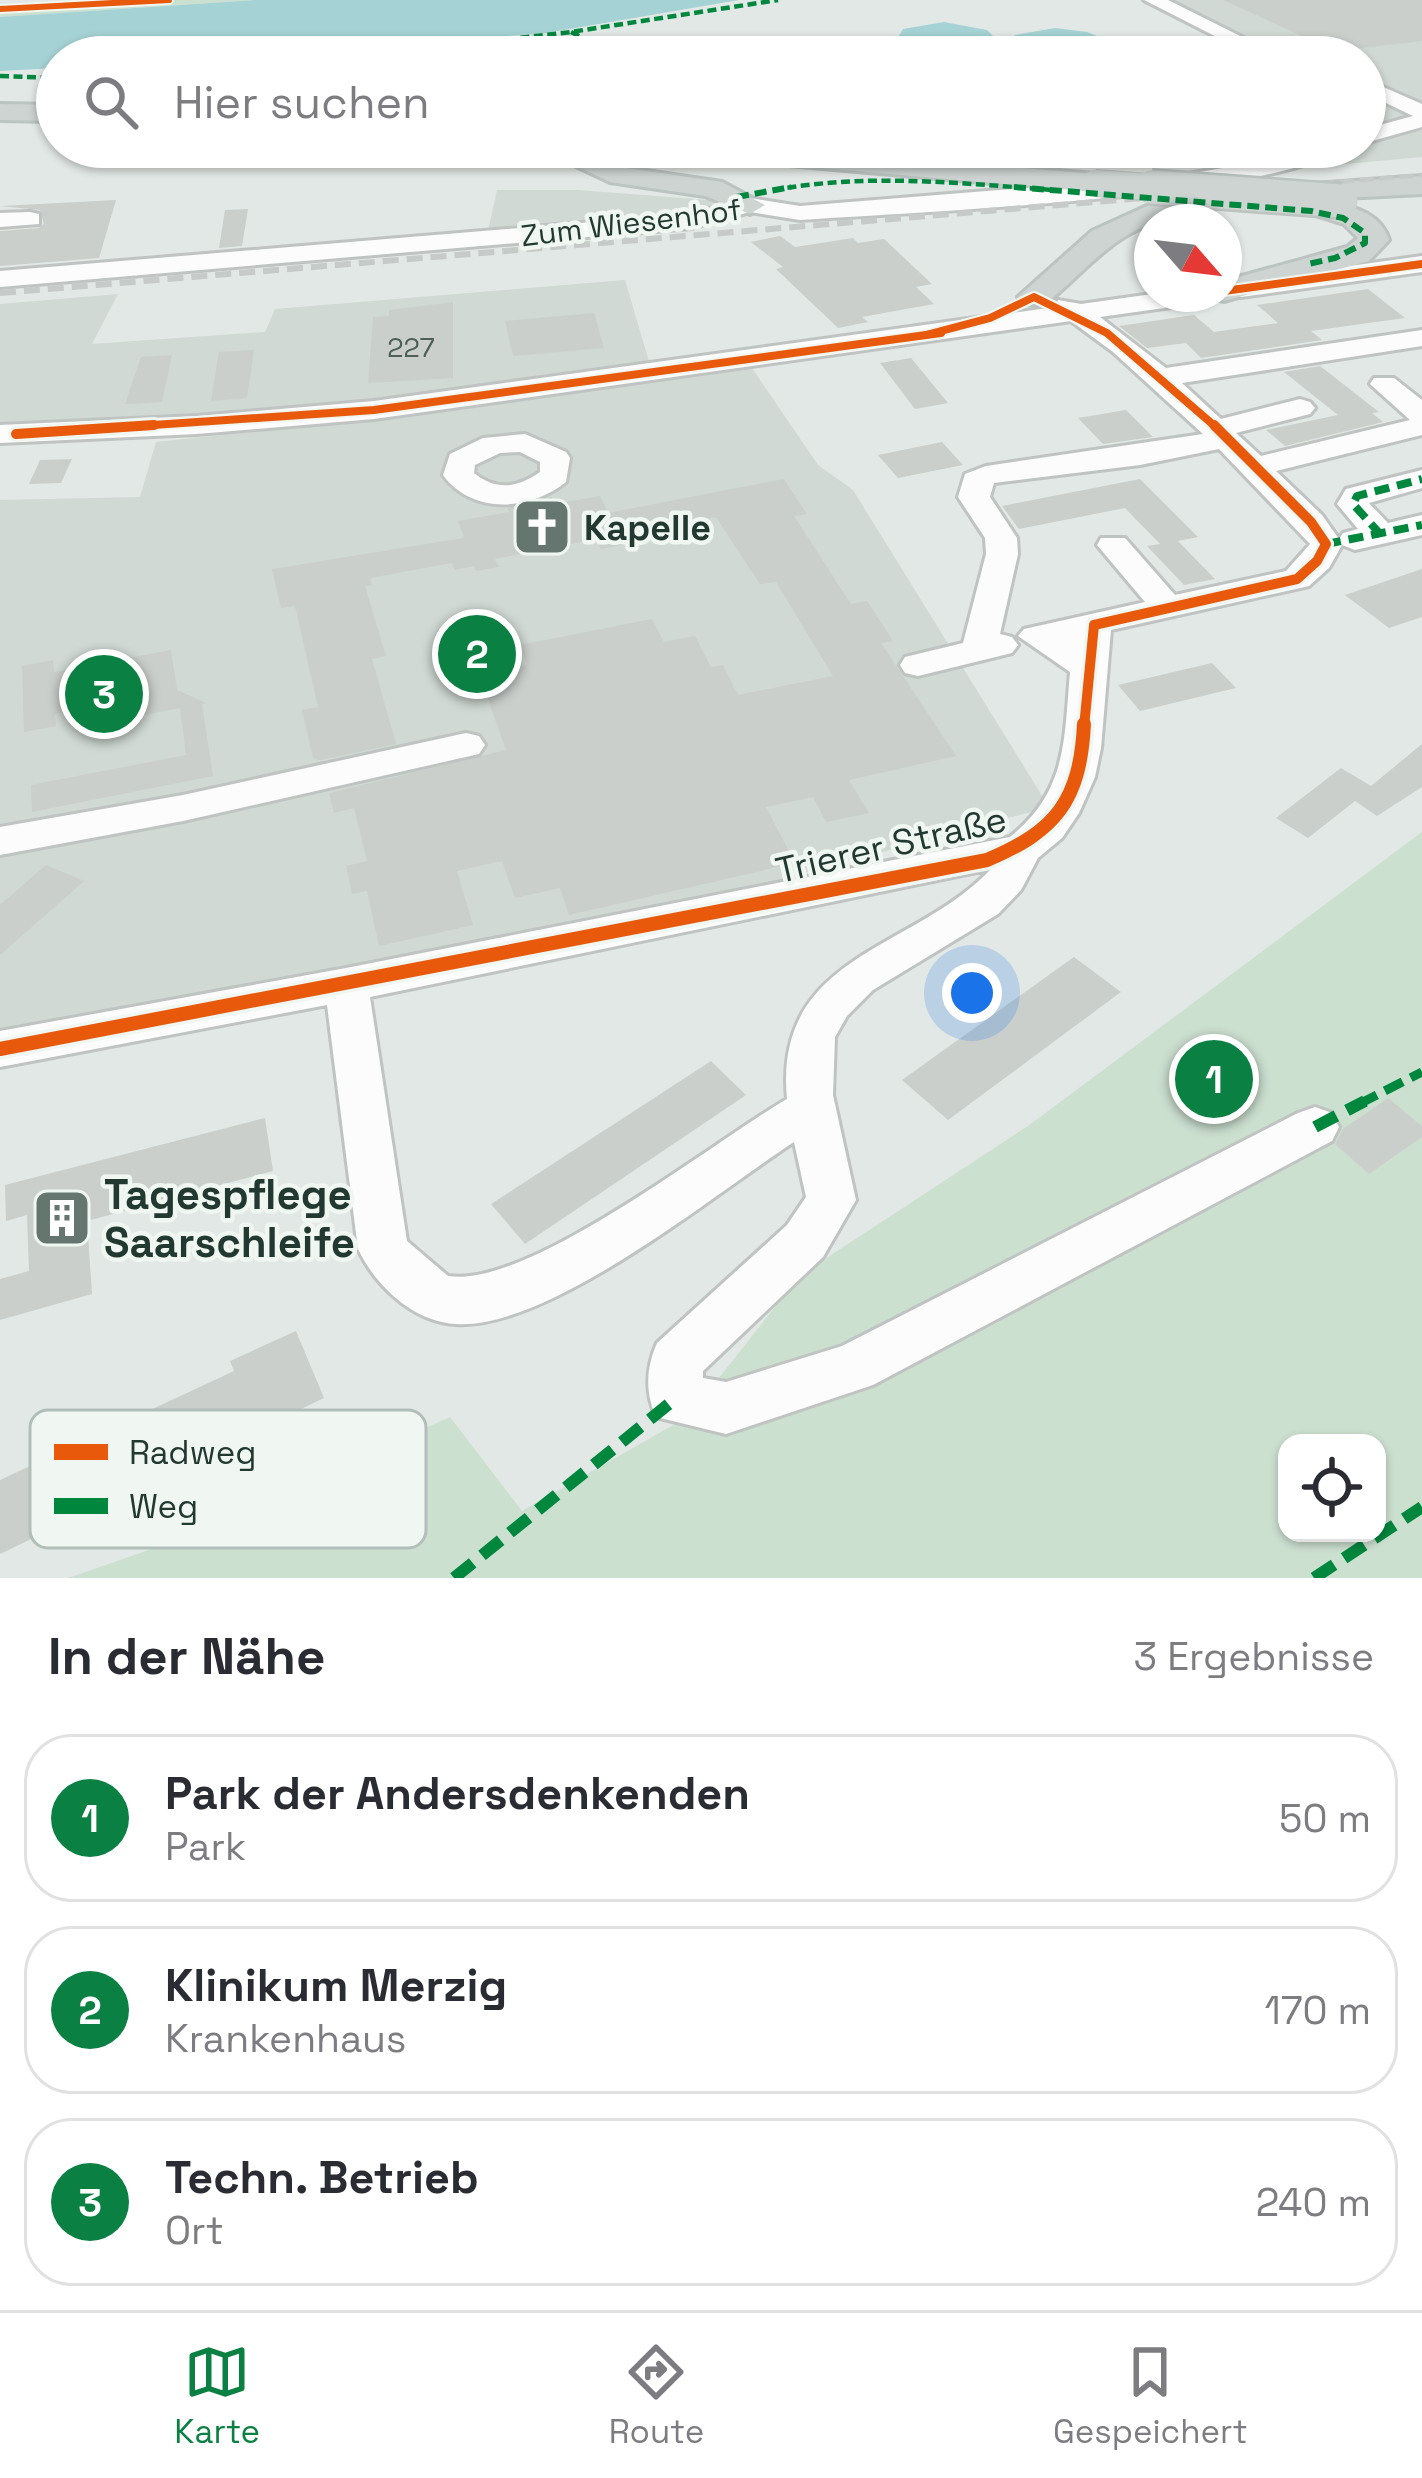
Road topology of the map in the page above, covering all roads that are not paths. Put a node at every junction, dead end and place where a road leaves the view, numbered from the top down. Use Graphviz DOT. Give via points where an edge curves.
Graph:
graph roads {
  1 [pos="1162,3"];
  2 [pos="1229,36"];
  3 [pos="1386,96"];
  4 [pos="1416,111"];
  5 [pos="0,112"];
  6 [pos="36,113"];
  7 [pos="1386,123"];
  8 [pos="599,168"];
  9 [pos="609,168"];
  10 [pos="920,168"];
  11 [pos="1250,168"];
  12 [pos="611,173"];
  13 [pos="1422,185"];
  14 [pos="1325,202"];
  15 [pos="1422,204"];
  16 [pos="750,205"];
  17 [pos="30,219"];
  18 [pos="0,220"];
  19 [pos="1422,264"];
  20 [pos="0,280"];
  21 [pos="1242,286"];
  22 [pos="1242,289"];
  23 [pos="1034,297"];
  24 [pos="1134,304"];
  25 [pos="1080,312"];
  26 [pos="926,335"];
  27 [pos="1422,338"];
  28 [pos="1159,378"];
  29 [pos="1384,384"];
  30 [pos="488,396"];
  31 [pos="1300,408"];
  32 [pos="1422,415"];
  33 [pos="1422,426"];
  34 [pos="1220,434"];
  35 [pos="5,443"];
  36 [pos="494,444"];
  37 [pos="1255,467"];
  38 [pos="1422,479"];
  39 [pos="1422,525"];
  40 [pos="1382,535"];
  41 [pos="1326,544"];
  42 [pos="1113,545"];
  43 [pos="1169,609"];
  44 [pos="1094,625"];
  45 [pos="1036,637"];
  46 [pos="979,650"];
  47 [pos="917,665"];
  48 [pos="1085,666"];
  49 [pos="466,745"];
  50 [pos="0,842"];
  51 [pos="1022,849"];
  52 [pos="346,985"];
  53 [pos="0,1049"];
  54 [pos="810,1109"];
  55 [pos="1315,1127"];
  1 -- 2 [label="street"];
  3 -- 4 [label="street"];
  4 -- 7 [label="street"];
  5 -- 6 [label="main road"];
  8 -- 12 [label="main road"];
  9 -- 12 [label="main road"];
  10 -- 14 [label="main road, bridge"];
  11 -- 16 [label="street, Zum Wiesenhof" via="1176,183 800,213"];
  12 -- 16 [label="main road" via="712,188"];
  13 -- 23 [label="main road" via="1146,216 1113,231"];
  14 -- 15 [label="main road"];
  14 -- 21 [label="main road" via="1355,218 1373,240 1358,254"];
  16 -- 20 [label="street, Zum Wiesenhof" via="691,221"];
  17 -- 18 [label="street"];
  19 -- 22 [label="street"];
  23 -- 25 [label="street"];
  23 -- 26 [label="street"];
  24 -- 25 [label="street"];
  25 -- 26 [label="street"];
  25 -- 28 [label="street"];
  26 -- 30 [label="street"];
  27 -- 28 [label="street"];
  28 -- 34 [label="street"];
  29 -- 32 [label="street"];
  30 -- 35 [label="street"];
  30 -- 36 [label="street"];
  31 -- 34 [label="street"];
  33 -- 37 [label="street"];
  34 -- 37 [label="street"];
  34 -- 46 [label="street" via="1140,456 976,481 974,497 1001,538 1002,554"];
  37 -- 41 [label="street"];
  38 -- 40 [label="street" via="1357,496 1362,518"];
  39 -- 40 [label="street"];
  40 -- 41 [label="street"];
  41 -- 43 [label="street" via="1297,579"];
  42 -- 43 [label="street"];
  43 -- 44 [label="street"];
  44 -- 45 [label="street"];
  44 -- 48 [label="street, Trierer Straße"];
  45 -- 46 [label="street"];
  45 -- 48 [label="street"];
  46 -- 47 [label="street"];
  48 -- 51 [label="street, Trierer Straße" via="1075,784 1046,834"];
  49 -- 50 [label="street"];
  51 -- 52 [label="street, Trierer Straße"];
  51 -- 54 [label="street" via="991,898 851,980 813,1037"];
  52 -- 53 [label="street, Trierer Straße"];
  52 -- 54 [label="street" via="383,1249 409,1282 455,1301 502,1297 548,1277"];
  54 -- 55 [label="street" via="831,1201 805,1241 676,1361 674,1399 726,1408 854,1367"];
}
